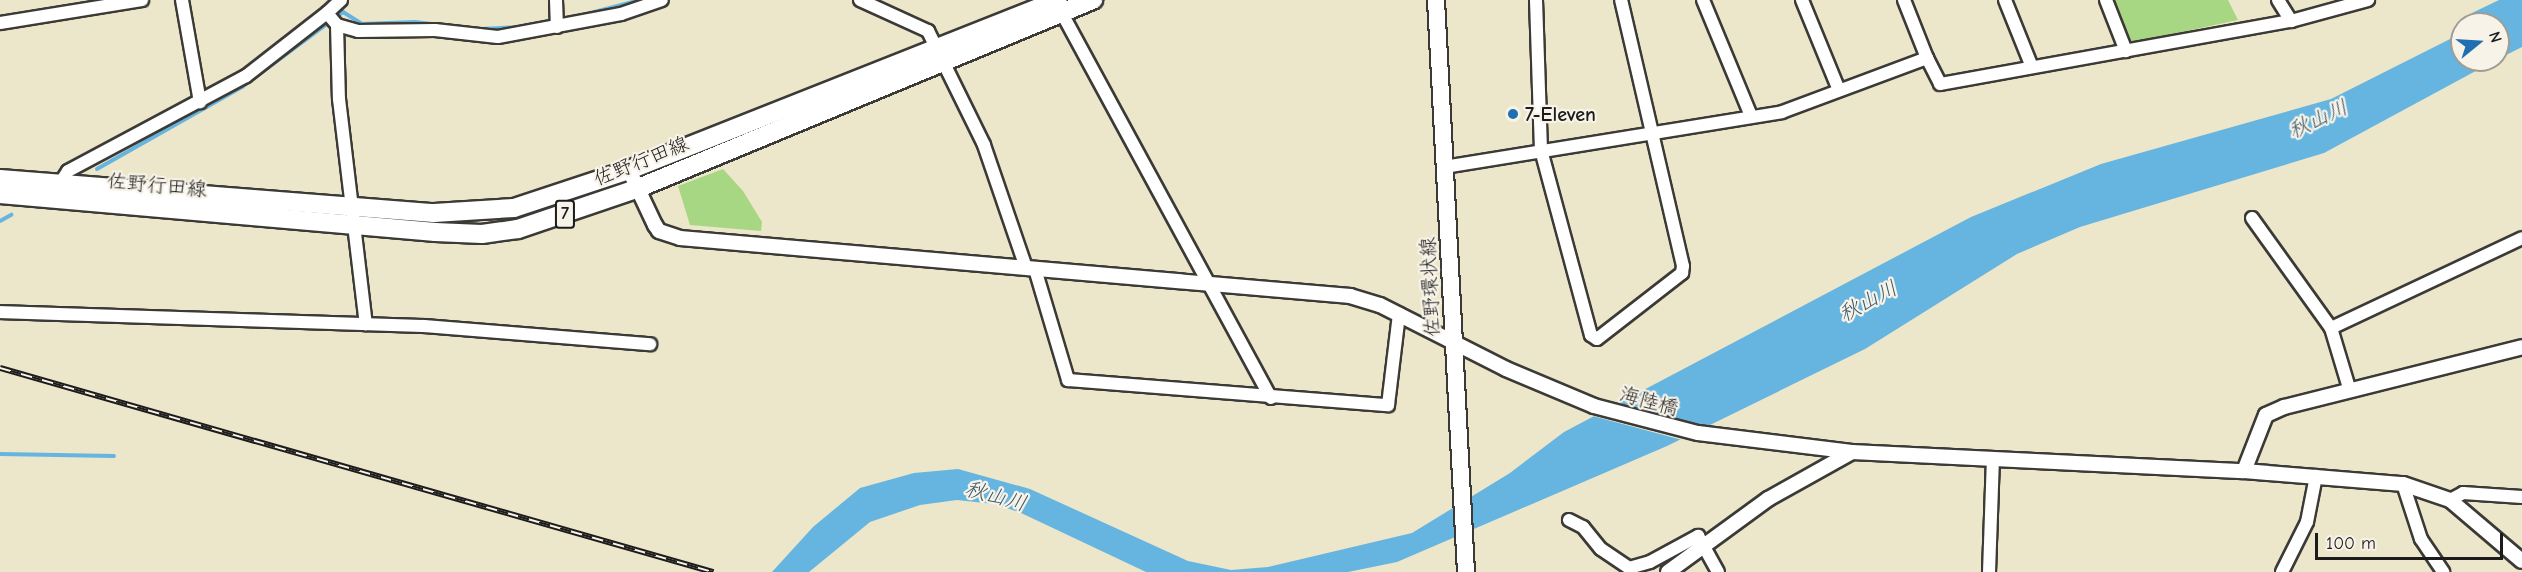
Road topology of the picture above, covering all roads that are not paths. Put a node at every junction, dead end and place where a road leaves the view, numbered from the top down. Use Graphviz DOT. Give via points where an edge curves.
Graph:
graph roads {
  1 [pos="142,0"];
  2 [pos="182,0"];
  3 [pos="341,0"];
  4 [pos="556,0"];
  5 [pos="663,0"];
  6 [pos="860,0"];
  7 [pos="1093,0"];
  8 [pos="1436,0"];
  9 [pos="1536,0"];
  10 [pos="1621,0"];
  11 [pos="1703,0"];
  12 [pos="1802,0"];
  13 [pos="1904,0"];
  14 [pos="2005,0"];
  15 [pos="2106,0"];
  16 [pos="2278,0"];
  17 [pos="2368,0"];
  18 [pos="1057,4"];
  19 [pos="327,13"];
  20 [pos="2291,21"];
  21 [pos="0,23"];
  22 [pos="337,25"];
  23 [pos="557,27"];
  24 [pos="2127,51"];
  25 [pos="941,55"];
  26 [pos="1927,58"];
  27 [pos="2032,67"];
  28 [pos="1839,90"];
  29 [pos="200,102"];
  30 [pos="1751,116"];
  31 [pos="1652,132"];
  32 [pos="1541,150"];
  33 [pos="1444,167"];
  34 [pos="629,170"];
  35 [pos="0,179"];
  36 [pos="636,189"];
  37 [pos="56,191"];
  38 [pos="0,194"];
  39 [pos="351,204"];
  40 [pos="2252,218"];
  41 [pos="354,226"];
  42 [pos="2522,238"];
  43 [pos="1030,268"];
  44 [pos="1209,284"];
  45 [pos="0,312"];
  46 [pos="1399,314"];
  47 [pos="366,324"];
  48 [pos="2331,328"];
  49 [pos="1454,342"];
  50 [pos="650,344"];
  51 [pos="2522,347"];
  52 [pos="2349,388"];
  53 [pos="1271,398"];
  54 [pos="1852,452"];
  55 [pos="1993,458"];
  56 [pos="2244,471"];
  57 [pos="2316,476"];
  58 [pos="2403,484"];
  59 [pos="2522,497"];
  60 [pos="2450,500"];
  61 [pos="1569,520"];
  62 [pos="1706,546"];
  63 [pos="2522,561"];
  64 [pos="1466,572"];
  65 [pos="1668,572"];
  66 [pos="1718,572"];
  67 [pos="1989,572"];
  68 [pos="2282,572"];
  69 [pos="2443,572"];
  1 -- 21 [label="street"];
  2 -- 29 [label="street"];
  3 -- 19 [label="street"];
  4 -- 23 [label="street"];
  5 -- 23 [label="street" via="621,14"];
  6 -- 25 [label="street" via="928,31"];
  7 -- 18 [label="main road, 佐野行田線 / 7"];
  8 -- 33 [label="main road, 佐野環状線"];
  9 -- 32 [label="street"];
  10 -- 31 [label="street"];
  11 -- 30 [label="street"];
  12 -- 28 [label="street"];
  13 -- 26 [label="street"];
  14 -- 27 [label="street"];
  15 -- 24 [label="street"];
  16 -- 20 [label="street"];
  17 -- 20 [label="street"];
  18 -- 25 [label="main road, 佐野行田線 / 7"];
  18 -- 44 [label="street"];
  19 -- 22 [label="street"];
  19 -- 29 [label="street" via="246,76"];
  20 -- 24 [label="street"];
  22 -- 23 [label="street" via="381,32 435,30 498,37"];
  22 -- 39 [label="street" via="339,99"];
  24 -- 27 [label="street"];
  25 -- 34 [label="main road, 佐野行田線 / 7"];
  25 -- 36 [label="main road, 佐野行田線 / 7"];
  25 -- 43 [label="street" via="984,145"];
  26 -- 27 [label="street" via="1940,84"];
  26 -- 28 [label="street"];
  28 -- 30 [label="street" via="1782,112"];
  29 -- 37 [label="street" via="68,171"];
  30 -- 31 [label="street"];
  31 -- 32 [label="street"];
  31 -- 32 [label="street" via="1682,273 1597,339 1591,335"];
  32 -- 33 [label="street"];
  33 -- 49 [label="main road, 佐野環状線"];
  34 -- 36 [label="street, 海陸橋"];
  34 -- 39 [label="main road, 佐野行田線 / 7" via="542,202 479,213 434,213"];
  35 -- 37 [label="main road, 佐野行田線 / 7"];
  36 -- 41 [label="main road, 佐野行田線 / 7" via="548,221 482,234"];
  36 -- 43 [label="street, 海陸橋" via="655,225 674,236"];
  37 -- 38 [label="main road, 佐野行田線 / 7"];
  37 -- 39 [label="main road, 佐野行田線 / 7"];
  37 -- 41 [label="main road, 佐野行田線 / 7"];
  39 -- 41 [label="street"];
  40 -- 48 [label="street"];
  41 -- 47 [label="street"];
  42 -- 48 [label="street"];
  43 -- 44 [label="street, 海陸橋"];
  43 -- 53 [label="street" via="1068,380"];
  44 -- 46 [label="street, 海陸橋" via="1335,294 1372,302"];
  44 -- 53 [label="street"];
  45 -- 47 [label="street"];
  46 -- 49 [label="street, 海陸橋"];
  46 -- 53 [label="street" via="1388,405"];
  47 -- 50 [label="street"];
  48 -- 52 [label="street"];
  49 -- 54 [label="street, 海陸橋" via="1560,393 1655,424 1731,439"];
  49 -- 64 [label="main road, 佐野環状線"];
  51 -- 52 [label="street"];
  52 -- 56 [label="street" via="2266,415"];
  54 -- 55 [label="street, 海陸橋"];
  54 -- 62 [label="street" via="1768,499"];
  55 -- 56 [label="street, 海陸橋"];
  55 -- 67 [label="street"];
  56 -- 57 [label="street, 海陸橋"];
  57 -- 58 [label="street, 海陸橋"];
  57 -- 68 [label="street" via="2310,514"];
  58 -- 60 [label="street, 海陸橋"];
  58 -- 69 [label="street" via="2411,519"];
  59 -- 60 [label="street" via="2463,493"];
  60 -- 63 [label="street"];
  61 -- 62 [label="street" via="1583,527 1601,549 1629,568 1650,562 1698,536"];
  62 -- 65 [label="street"];
  62 -- 66 [label="street"];
}
